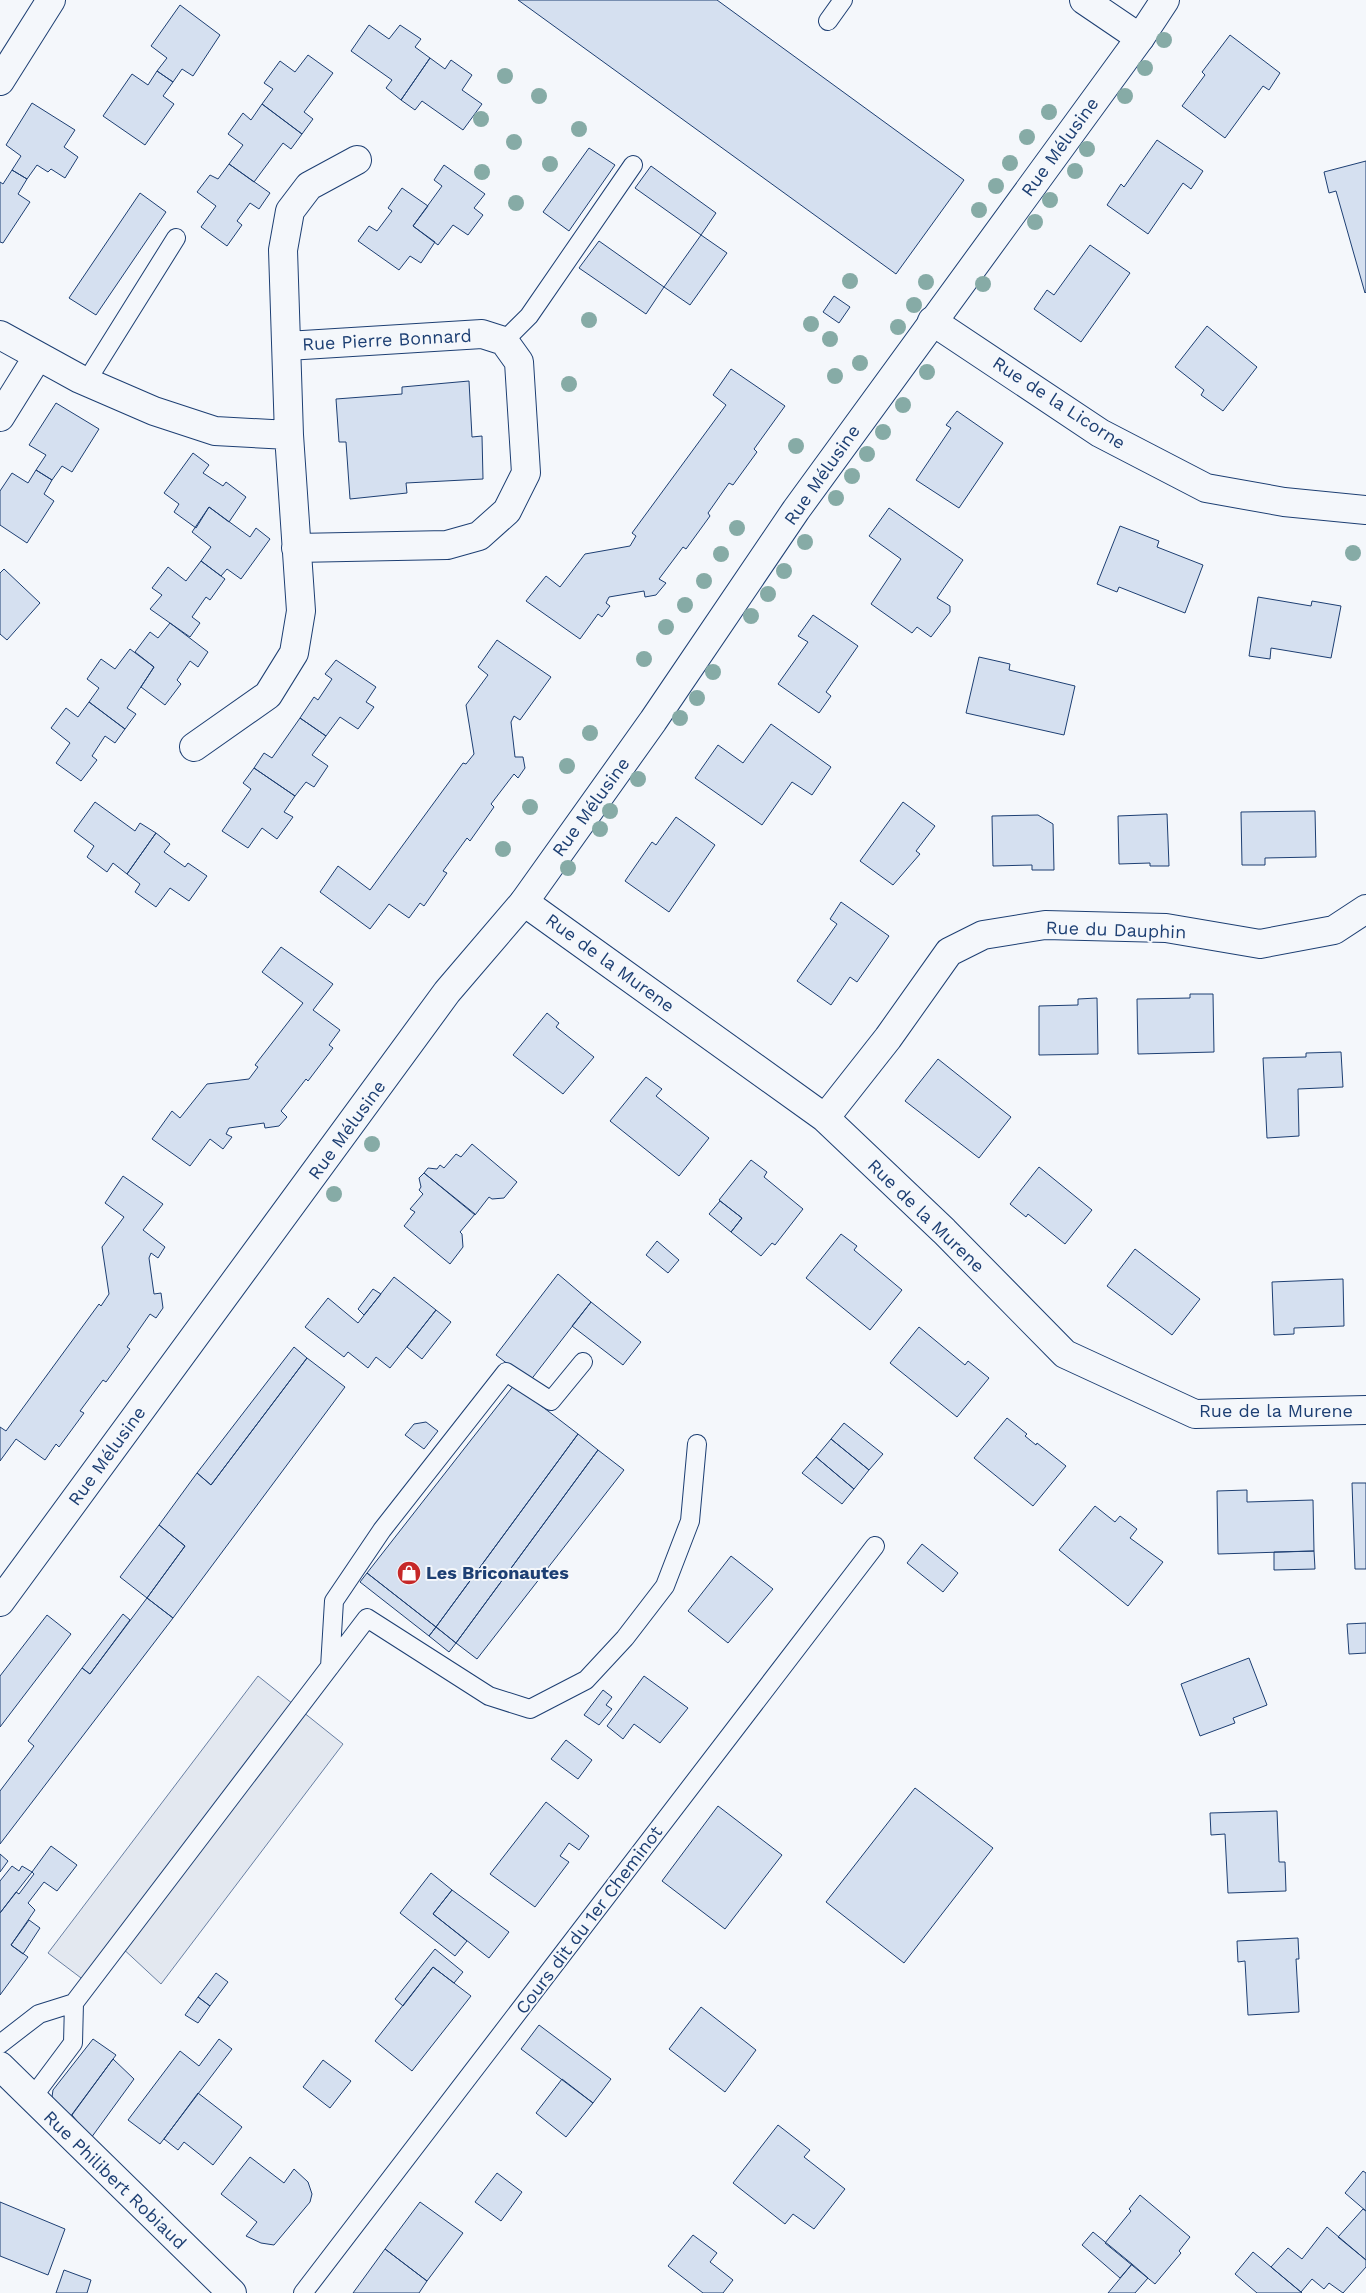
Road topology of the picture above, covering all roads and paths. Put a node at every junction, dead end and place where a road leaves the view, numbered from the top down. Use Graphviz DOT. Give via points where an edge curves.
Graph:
graph roads {
  1 [pos="51,0"];
  2 [pos="843,0"];
  3 [pos="1084,0"];
  4 [pos="1165,0"];
  5 [pos="828,21"];
  6 [pos="1140,38"];
  7 [pos="0,81"];
  8 [pos="357,160"];
  9 [pos="633,165"];
  10 [pos="176,238"];
  11 [pos="932,321"];
  12 [pos="0,335"];
  13 [pos="504,341"];
  14 [pos="287,346"];
  15 [pos="38,356"];
  16 [pos="86,382"];
  17 [pos="0,417"];
  18 [pos="289,435"];
  19 [pos="1366,510"];
  20 [pos="296,548"];
  21 [pos="194,747"];
  22 [pos="524,902"];
  23 [pos="1366,909"];
  24 [pos="825,1118"];
  25 [pos="583,1362"];
  26 [pos="1366,1410"];
  27 [pos="697,1444"];
  28 [pos="875,1546"];
  29 [pos="0,1602"];
  30 [pos="330,1667"];
  31 [pos="74,2003"];
  32 [pos="0,2044"];
  33 [pos="0,2066"];
  34 [pos="32,2098"];
  35 [pos="232,2293"];
  36 [pos="303,2293"];
  1 -- 7 [label="street"];
  2 -- 5 [label="lane"];
  3 -- 6 [label="street"];
  4 -- 6 [label="street, Rue Mélusine"];
  6 -- 11 [label="street, Rue Mélusine"];
  8 -- 14 [label="street, Rue Pierre Bonnard" via="309,186 290,211 282,250"];
  9 -- 13 [label="lane" via="529,316"];
  10 -- 16 [label="lane"];
  11 -- 19 [label="street, Rue de la Licorne" via="1100,433 1206,488 1284,502"];
  11 -- 22 [label="street, Rue Mélusine" via="796,510 653,721"];
  12 -- 15 [label="street"];
  13 -- 14 [label="street, Rue Pierre Bonnard" via="482,334"];
  13 -- 20 [label="street" via="520,362 526,473 507,511 479,536 447,545"];
  14 -- 18 [label="street, Rue Pierre Bonnard"];
  15 -- 16 [label="street"];
  15 -- 17 [label="street"];
  16 -- 18 [label="street" via="154,411 216,431"];
  18 -- 20 [label="street, Rue Pierre Bonnard"];
  20 -- 21 [label="street, Rue Pierre Bonnard" via="301,611 294,653 268,695"];
  22 -- 24 [label="street, Rue de la Murene"];
  22 -- 29 [label="street, Rue Mélusine" via="447,992"];
  23 -- 24 [label="street, Rue du Dauphin" via="1334,930 1260,944 1166,928 1045,925 983,935 949,952 888,1038"];
  24 -- 26 [label="street, Rue de la Murene" via="944,1231 1065,1354 1195,1414"];
  25 -- 30 [label="lane" via="551,1401 506,1372 382,1530 334,1601"];
  27 -- 30 [label="lane" via="690,1521 665,1586 625,1638 586,1680 530,1709 489,1696 367,1618"];
  28 -- 36 [label="lane, Cours dit du 1er Cheminot"];
  30 -- 31 [label="lane"];
  31 -- 32 [label="lane" via="39,2014"];
  31 -- 34 [label="lane" via="73,2043"];
  33 -- 34 [label="street, Rue Philibert Robiaud"];
  34 -- 35 [label="street, Rue Philibert Robiaud"];
}
